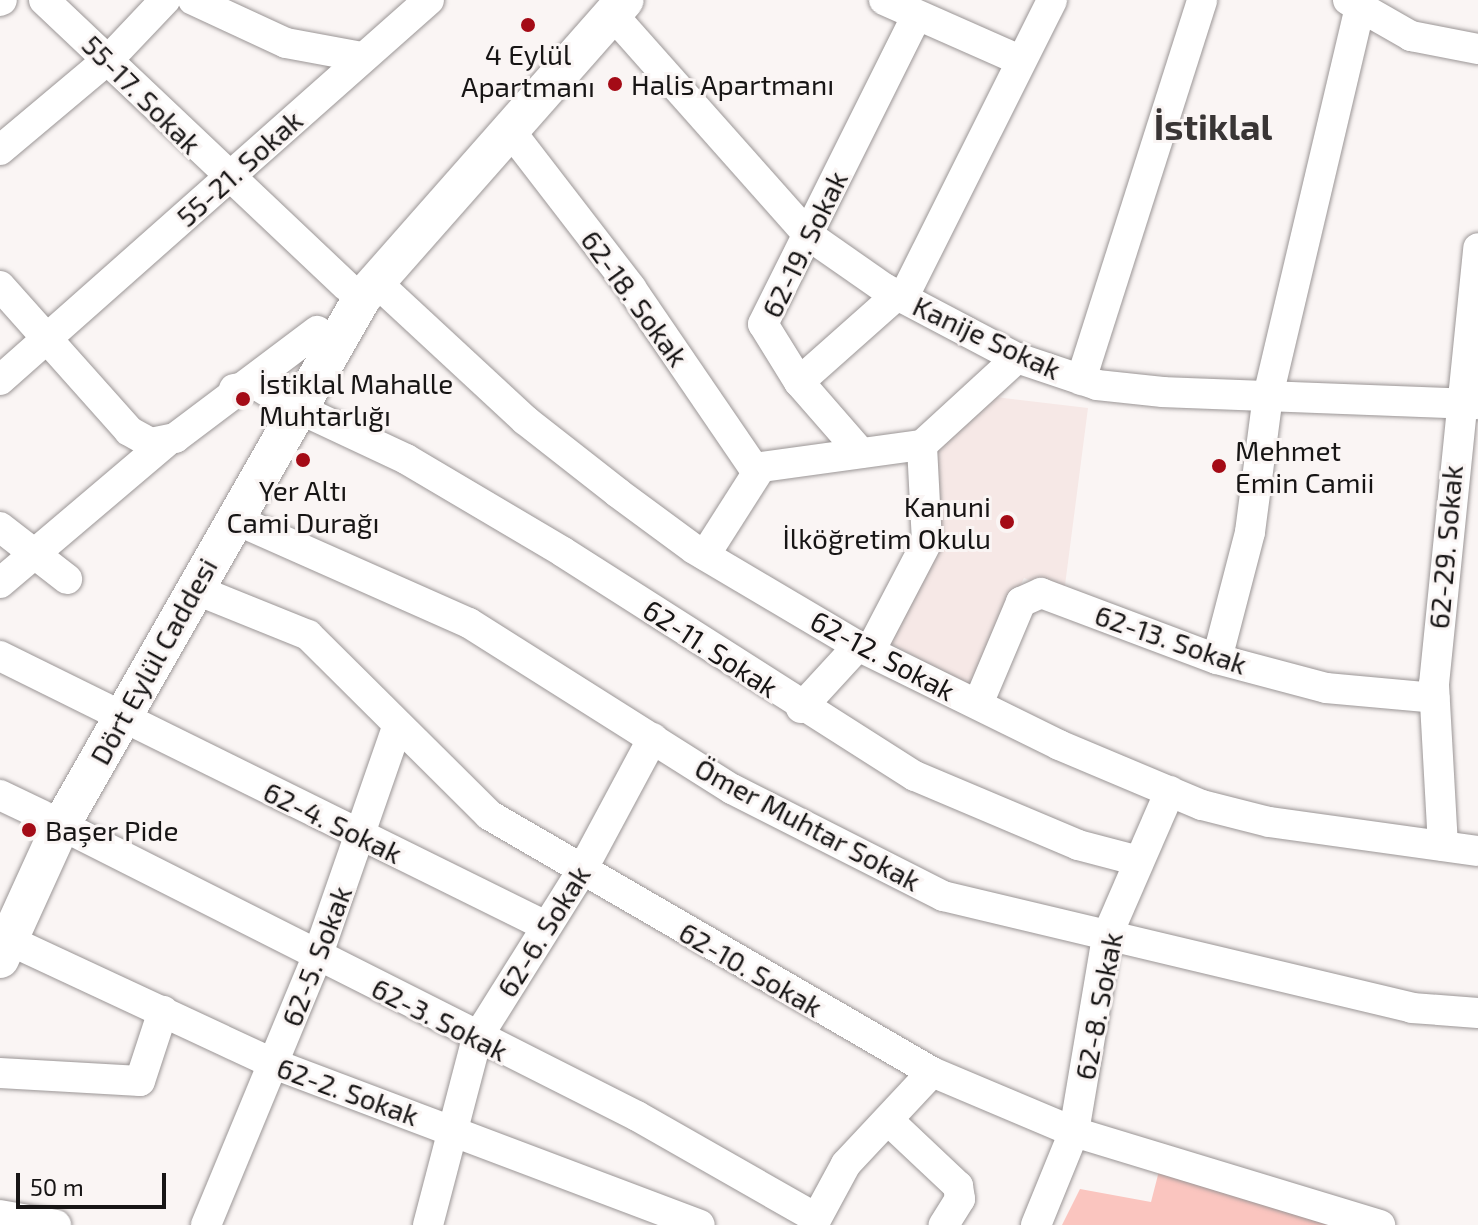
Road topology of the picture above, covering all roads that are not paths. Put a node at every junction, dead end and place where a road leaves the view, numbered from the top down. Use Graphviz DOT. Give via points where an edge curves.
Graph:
graph roads {
  1 [pos="44,0"];
  2 [pos="165,0"];
  3 [pos="193,0"];
  4 [pos="429,0"];
  5 [pos="884,0"];
  6 [pos="1052,0"];
  7 [pos="1202,0"];
  8 [pos="605,3"];
  9 [pos="1369,6"];
  10 [pos="916,17"];
  11 [pos="1478,49"];
  12 [pos="111,57"];
  13 [pos="362,57"];
  14 [pos="1017,59"];
  15 [pos="508,128"];
  16 [pos="0,150"];
  17 [pos="227,181"];
  18 [pos="808,235"];
  19 [pos="1478,248"];
  20 [pos="360,284"];
  21 [pos="0,286"];
  22 [pos="900,296"];
  23 [pos="317,331"];
  24 [pos="49,337"];
  25 [pos="1017,358"];
  26 [pos="0,380"];
  27 [pos="1081,380"];
  28 [pos="799,382"];
  29 [pos="234,389"];
  30 [pos="1268,396"];
  31 [pos="287,403"];
  32 [pos="1468,403"];
  33 [pos="166,442"];
  34 [pos="922,445"];
  35 [pos="861,453"];
  36 [pos="756,471"];
  37 [pos="232,518"];
  38 [pos="0,527"];
  39 [pos="34,555"];
  40 [pos="705,555"];
  41 [pos="67,579"];
  42 [pos="0,583"];
  43 [pos="194,589"];
  44 [pos="864,648"];
  45 [pos="0,656"];
  46 [pos="1217,659"];
  47 [pos="1435,698"];
  48 [pos="978,704"];
  49 [pos="801,708"];
  50 [pos="114,713"];
  51 [pos="397,727"];
  52 [pos="653,738"];
  53 [pos="1170,791"];
  54 [pos="0,795"];
  55 [pos="51,820"];
  56 [pos="362,837"];
  57 [pos="1443,846"];
  58 [pos="1478,851"];
  59 [pos="1139,861"];
  60 [pos="581,872"];
  61 [pos="0,891"];
  62 [pos="545,926"];
  63 [pos="1107,936"];
  64 [pos="2,948"];
  65 [pos="317,957"];
  66 [pos="163,1011"];
  67 [pos="1478,1013"];
  68 [pos="477,1038"];
  69 [pos="274,1064"];
  70 [pos="932,1072"];
  71 [pos="0,1073"];
  72 [pos="889,1121"];
  73 [pos="453,1129"];
  74 [pos="1074,1132"];
  75 [pos="0,1215"];
  76 [pos="814,1222"];
  77 [pos="56,1225"];
  78 [pos="206,1225"];
  79 [pos="428,1225"];
  80 [pos="700,1225"];
  81 [pos="944,1225"];
  82 [pos="1036,1225"];
  83 [pos="1380,1225"];
  1 -- 12 [label="street, 55-17. Sokak"];
  2 -- 12 [label="street"];
  3 -- 13 [label="street" via="286,43"];
  4 -- 13 [label="street, 55-21. Sokak"];
  5 -- 10 [label="street"];
  6 -- 14 [label="street"];
  7 -- 27 [label="street"];
  8 -- 15 [label="main road, Dört Eylül Caddesi"];
  8 -- 18 [label="street, Kanije Sokak"];
  8 -- 20 [label="main road, Dört Eylül Caddesi"];
  9 -- 11 [label="street" via="1411,36"];
  9 -- 30 [label="street"];
  10 -- 14 [label="street"];
  10 -- 18 [label="street, 62-19. Sokak"];
  12 -- 16 [label="street"];
  12 -- 17 [label="street, 55-17. Sokak"];
  13 -- 17 [label="street, 55-21. Sokak"];
  14 -- 22 [label="street"];
  15 -- 20 [label="main road, Dört Eylül Caddesi"];
  15 -- 36 [label="street, 62-18. Sokak" via="631,288"];
  17 -- 20 [label="street, 55-17. Sokak"];
  17 -- 24 [label="street, 55-21. Sokak"];
  18 -- 22 [label="street, Kanije Sokak"];
  18 -- 28 [label="street, 62-19. Sokak" via="763,324"];
  19 -- 32 [label="street, 62-29. Sokak"];
  20 -- 23 [label="main road, Dört Eylül Caddesi"];
  20 -- 31 [label="main road, Dört Eylül Caddesi"];
  20 -- 40 [label="street, 62-12. Sokak" via="525,420"];
  21 -- 24 [label="street"];
  22 -- 25 [label="street, Kanije Sokak"];
  22 -- 28 [label="street"];
  23 -- 29 [label="street"];
  23 -- 31 [label="main road, Dört Eylül Caddesi"];
  24 -- 26 [label="street, 55-21. Sokak"];
  24 -- 33 [label="street" via="133,434"];
  25 -- 27 [label="street, Kanije Sokak"];
  25 -- 34 [label="street"];
  27 -- 30 [label="street, Kanije Sokak"];
  28 -- 35 [label="street, 62-19. Sokak"];
  29 -- 31 [label="street, 62-11. Sokak" via="257,385"];
  29 -- 33 [label="street"];
  30 -- 32 [label="street, Kanije Sokak"];
  30 -- 46 [label="street" via="1250,532"];
  31 -- 37 [label="main road, Dört Eylül Caddesi"];
  31 -- 49 [label="street, 62-11. Sokak" via="406,459"];
  31 -- 50 [label="main road, Dört Eylül Caddesi"];
  32 -- 47 [label="street, 62-29. Sokak"];
  33 -- 39 [label="street"];
  34 -- 35 [label="street"];
  34 -- 44 [label="street" via="927,542"];
  35 -- 36 [label="street"];
  36 -- 40 [label="street"];
  37 -- 43 [label="main road, Dört Eylül Caddesi"];
  37 -- 52 [label="street, Ömer Muhtar Sokak" via="469,623"];
  38 -- 39 [label="street"];
  39 -- 41 [label="street"];
  39 -- 42 [label="street"];
  40 -- 44 [label="street, 62-12. Sokak"];
  43 -- 50 [label="main road, Dört Eylül Caddesi"];
  43 -- 51 [label="street, 62-10. Sokak" via="308,635"];
  44 -- 48 [label="street, 62-12. Sokak"];
  44 -- 49 [label="street"];
  45 -- 50 [label="street, 62-4. Sokak"];
  46 -- 47 [label="street, 62-13. Sokak" via="1326,688"];
  46 -- 48 [label="street, 62-13. Sokak" via="1034,593 1021,602"];
  47 -- 57 [label="street, 62-29. Sokak"];
  48 -- 53 [label="street, 62-12. Sokak"];
  49 -- 59 [label="street, 62-11. Sokak" via="969,801"];
  50 -- 55 [label="main road, Dört Eylül Caddesi"];
  50 -- 56 [label="street, 62-4. Sokak"];
  51 -- 56 [label="street, 62-5. Sokak"];
  51 -- 60 [label="street, 62-10. Sokak" via="489,815"];
  52 -- 60 [label="street, 62-6. Sokak"];
  52 -- 63 [label="street, Ömer Muhtar Sokak" via="847,852 943,896"];
  53 -- 57 [label="street, 62-12. Sokak" via="1269,822"];
  53 -- 59 [label="street, 62-8. Sokak"];
  54 -- 55 [label="street, 62-3. Sokak"];
  55 -- 61 [label="main road, Dört Eylül Caddesi"];
  55 -- 64 [label="main road, Dört Eylül Caddesi"];
  55 -- 65 [label="street, 62-3. Sokak"];
  56 -- 62 [label="street, 62-4. Sokak"];
  56 -- 65 [label="street, 62-5. Sokak"];
  57 -- 58 [label="street, 62-12. Sokak"];
  59 -- 63 [label="street, 62-8. Sokak"];
  60 -- 62 [label="street, 62-6. Sokak"];
  60 -- 70 [label="street, 62-10. Sokak"];
  62 -- 68 [label="street, 62-6. Sokak"];
  63 -- 67 [label="street, Ömer Muhtar Sokak" via="1412,1008"];
  63 -- 74 [label="street, 62-8. Sokak"];
  64 -- 66 [label="street, 62-2. Sokak"];
  65 -- 68 [label="street, 62-3. Sokak"];
  65 -- 69 [label="street, 62-5. Sokak"];
  66 -- 69 [label="street, 62-2. Sokak"];
  66 -- 71 [label="street" via="140,1081"];
  68 -- 73 [label="street, 62-6. Sokak"];
  68 -- 76 [label="street, 62-3. Sokak" via="637,1116"];
  69 -- 73 [label="street, 62-2. Sokak"];
  69 -- 78 [label="street, 62-5. Sokak"];
  70 -- 72 [label="street"];
  70 -- 74 [label="street, 62-10. Sokak"];
  72 -- 76 [label="street" via="846,1164"];
  72 -- 81 [label="street" via="958,1186 960,1199"];
  73 -- 79 [label="street, 62-6. Sokak"];
  73 -- 80 [label="street, 62-2. Sokak"];
  74 -- 82 [label="street, 62-8. Sokak"];
  74 -- 83 [label="street, 62-10. Sokak"];
  75 -- 77 [label="street"];
}
